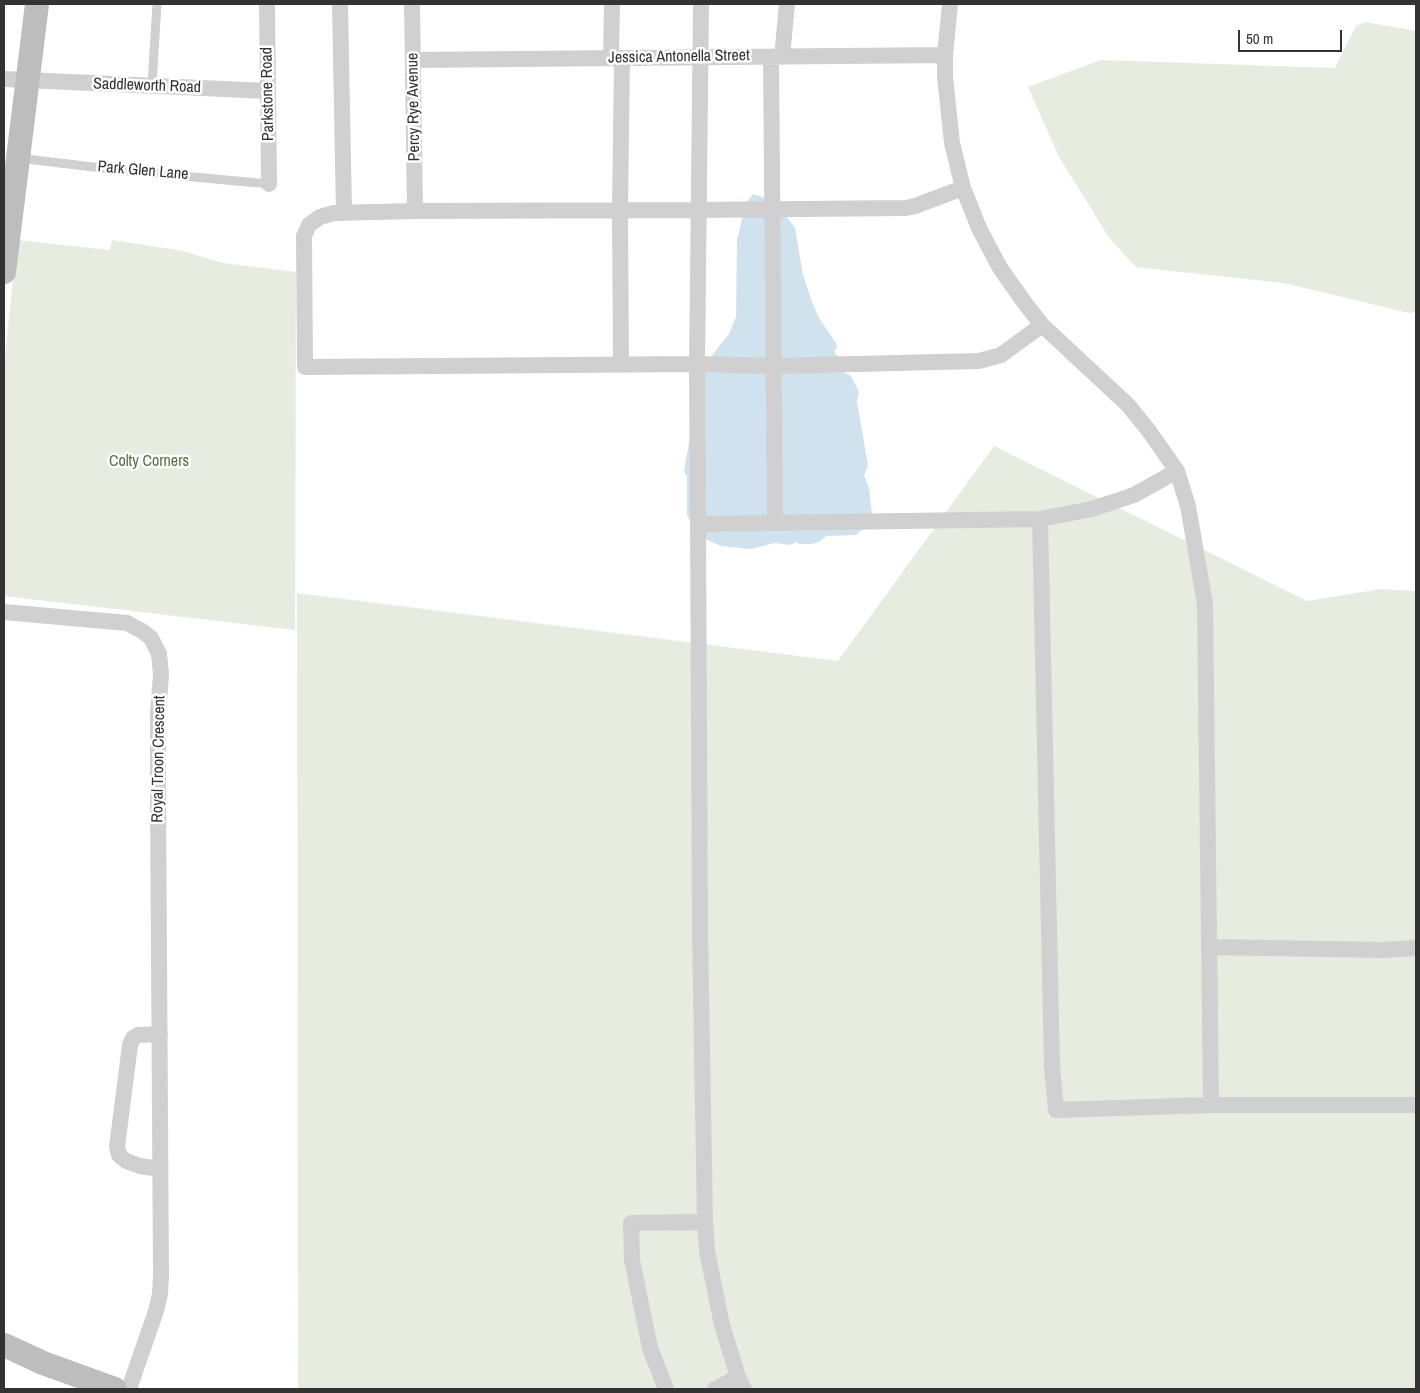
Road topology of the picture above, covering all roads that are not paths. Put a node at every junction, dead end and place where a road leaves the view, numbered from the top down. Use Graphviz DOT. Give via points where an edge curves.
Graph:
graph roads {
  1 [pos="37,4"];
  2 [pos="157,4"];
  3 [pos="267,4"];
  4 [pos="340,4"];
  5 [pos="412,4"];
  6 [pos="612,4"];
  7 [pos="701,4"];
  8 [pos="787,4"];
  9 [pos="950,4"];
  10 [pos="945,55"];
  11 [pos="701,57"];
  12 [pos="777,57"];
  13 [pos="617,58"];
  14 [pos="413,60"];
  15 [pos="15,80"];
  16 [pos="152,85"];
  17 [pos="268,91"];
  18 [pos="18,158"];
  19 [pos="269,184"];
  20 [pos="963,188"];
  21 [pos="773,209"];
  22 [pos="620,210"];
  23 [pos="698,210"];
  24 [pos="415,211"];
  25 [pos="344,213"];
  26 [pos="4,272"];
  27 [pos="1042,325"];
  28 [pos="697,364"];
  29 [pos="621,365"];
  30 [pos="774,366"];
  31 [pos="1177,471"];
  32 [pos="1040,519"];
  33 [pos="776,522"];
  34 [pos="698,524"];
  35 [pos="4,612"];
  36 [pos="1209,947"];
  37 [pos="1416,948"];
  38 [pos="160,1034"];
  39 [pos="1211,1105"];
  40 [pos="1416,1105"];
  41 [pos="160,1169"];
  42 [pos="705,1222"];
  43 [pos="4,1345"];
  44 [pos="741,1383"];
  45 [pos="115,1389"];
  46 [pos="129,1389"];
  47 [pos="666,1389"];
  48 [pos="714,1389"];
  1 -- 15 [label="street"];
  2 -- 16 [label="lane"];
  3 -- 17 [label="street, Parkstone Road"];
  4 -- 25 [label="street"];
  5 -- 14 [label="street, Percy Rye Avenue"];
  6 -- 13 [label="street"];
  7 -- 11 [label="street"];
  8 -- 12 [label="street"];
  9 -- 10 [label="street"];
  10 -- 12 [label="street, Jessica Antonella Street"];
  10 -- 20 [label="street" via="952,144"];
  11 -- 12 [label="street, Jessica Antonella Street"];
  11 -- 13 [label="street, Jessica Antonella Street"];
  11 -- 23 [label="street"];
  12 -- 21 [label="street"];
  13 -- 14 [label="street, Jessica Antonella Street"];
  13 -- 22 [label="street"];
  14 -- 24 [label="street, Percy Rye Avenue"];
  15 -- 16 [label="street, Saddleworth Road"];
  15 -- 18 [label="street"];
  16 -- 17 [label="street, Saddleworth Road"];
  17 -- 19 [label="street, Parkstone Road"];
  18 -- 19 [label="lane, Park Glen Lane"];
  18 -- 26 [label="street"];
  20 -- 21 [label="street" via="906,208"];
  20 -- 27 [label="street" via="1000,268"];
  21 -- 23 [label="street"];
  21 -- 30 [label="street"];
  22 -- 23 [label="street"];
  22 -- 24 [label="street"];
  22 -- 29 [label="street"];
  23 -- 28 [label="street"];
  24 -- 25 [label="street"];
  25 -- 29 [label="street" via="320,217 309,225 304,236 304,367"];
  27 -- 30 [label="street" via="1001,355 979,361"];
  27 -- 31 [label="street" via="1128,405"];
  28 -- 29 [label="street"];
  28 -- 30 [label="street"];
  28 -- 34 [label="street"];
  30 -- 33 [label="street"];
  31 -- 32 [label="street" via="1134,495 1092,509"];
  31 -- 36 [label="street" via="1188,506 1205,604"];
  32 -- 33 [label="street"];
  32 -- 39 [label="street" via="1052,1066 1056,1110"];
  33 -- 34 [label="street"];
  34 -- 42 [label="street"];
  35 -- 38 [label="street, Royal Troon Crescent" via="127,624 151,638 159,654"];
  36 -- 37 [label="street"];
  36 -- 39 [label="street"];
  38 -- 41 [label="street, Royal Troon Crescent"];
  38 -- 41 [label="street" via="138,1035 130,1045 117,1147 119,1155 126,1161"];
  39 -- 40 [label="street"];
  41 -- 46 [label="street, Royal Troon Crescent" via="160,1294"];
  42 -- 44 [label="street" via="707,1251 722,1325"];
  42 -- 47 [label="street" via="631,1223 632,1260 650,1348"];
  43 -- 45 [label="street"];
  44 -- 48 [label="street"];
}
